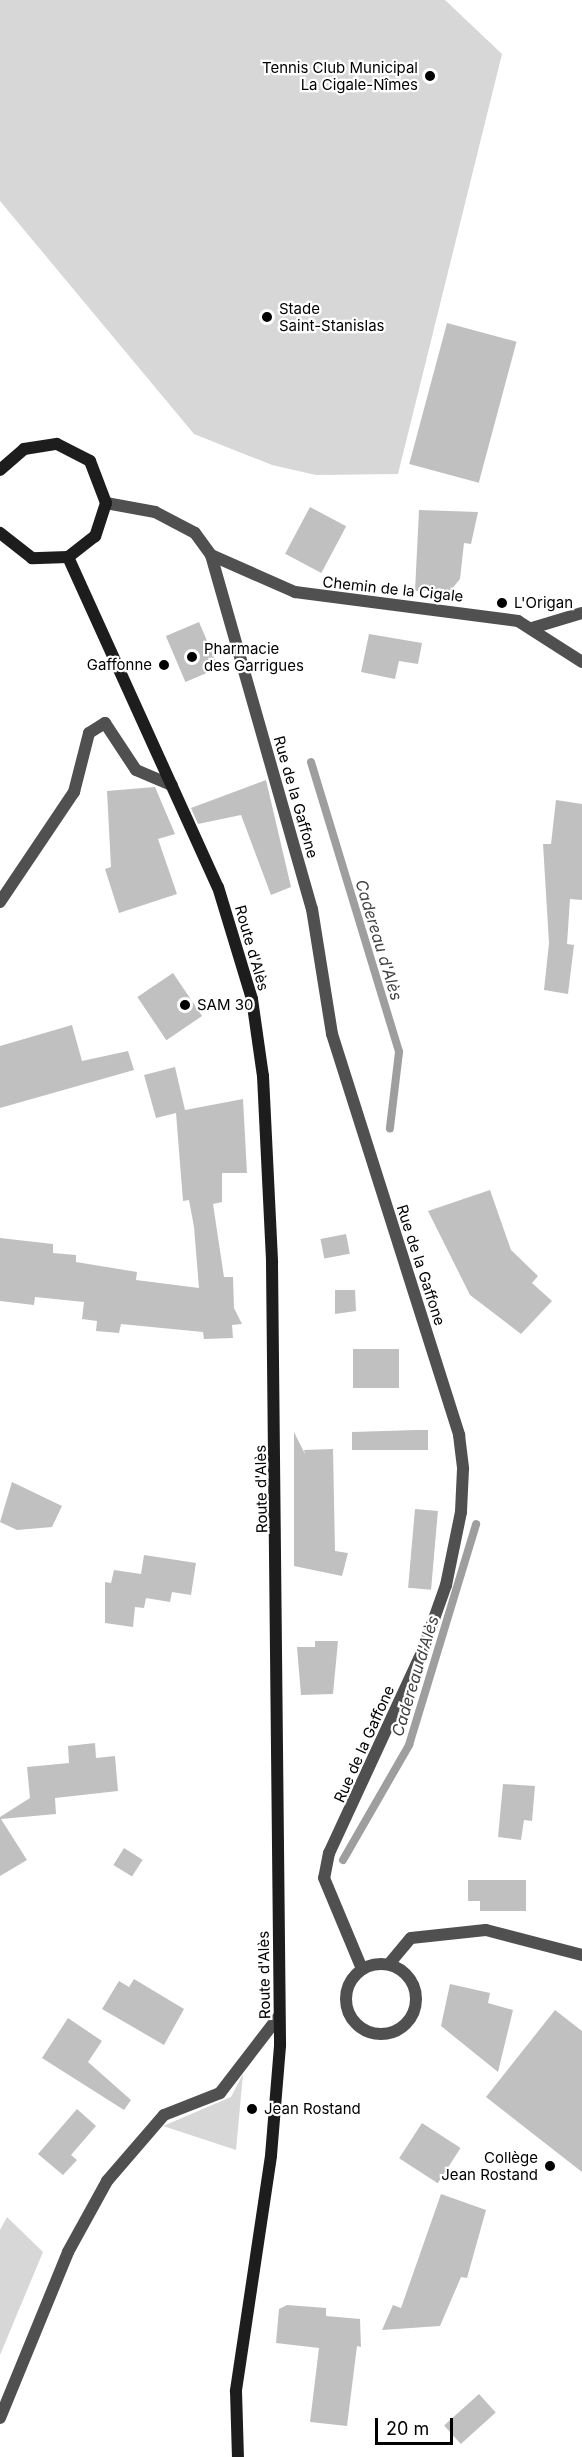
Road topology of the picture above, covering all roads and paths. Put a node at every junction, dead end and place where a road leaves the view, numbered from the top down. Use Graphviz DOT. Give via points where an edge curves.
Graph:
graph roads {
  1 [pos="0,470"];
  2 [pos="106,503"];
  3 [pos="0,533"];
  4 [pos="211,555"];
  5 [pos="68,556"];
  6 [pos="582,613"];
  7 [pos="532,628"];
  8 [pos="582,662"];
  9 [pos="172,785"];
  10 [pos="0,902"];
  11 [pos="582,1955"];
  12 [pos="389,1964"];
  13 [pos="362,1969"];
  14 [pos="279,2016"];
  15 [pos="0,2418"];
  16 [pos="238,2457"];
  1 -- 2 [label="main road" via="24,449 57,444 90,461"];
  2 -- 4 [label="street, Chemin de la Cigale" via="155,512 195,533"];
  2 -- 5 [label="main road" via="95,536"];
  3 -- 5 [label="main road" via="32,558"];
  4 -- 7 [label="street, Chemin de la Cigale" via="295,592 464,611"];
  4 -- 13 [label="street, Rue de la Gaffone" via="312,909 332,1034 459,1435 463,1469 461,1512 446,1585 423,1650 329,1853 324,1878"];
  5 -- 9 [label="main road, Route d'Alès"];
  6 -- 7 [label="street"];
  7 -- 8 [label="street, Chemin de la Cigale"];
  9 -- 10 [label="street" via="136,770 105,723 89,733 74,792"];
  9 -- 14 [label="main road, Route d'Alès" via="218,887 242,961 263,1076 272,1275"];
  11 -- 12 [label="street" via="486,1930 411,1938"];
  12 -- 13 [label="street"];
  12 -- 13 [label="street" via="407,1975 416,1994 407,2023 388,2033 366,2031 347,2007 348,1986"];
  14 -- 15 [label="street" via="220,2093 164,2115 107,2181 68,2252"];
  14 -- 16 [label="main road, Route d'Alès" via="271,2156 236,2391"];
}
